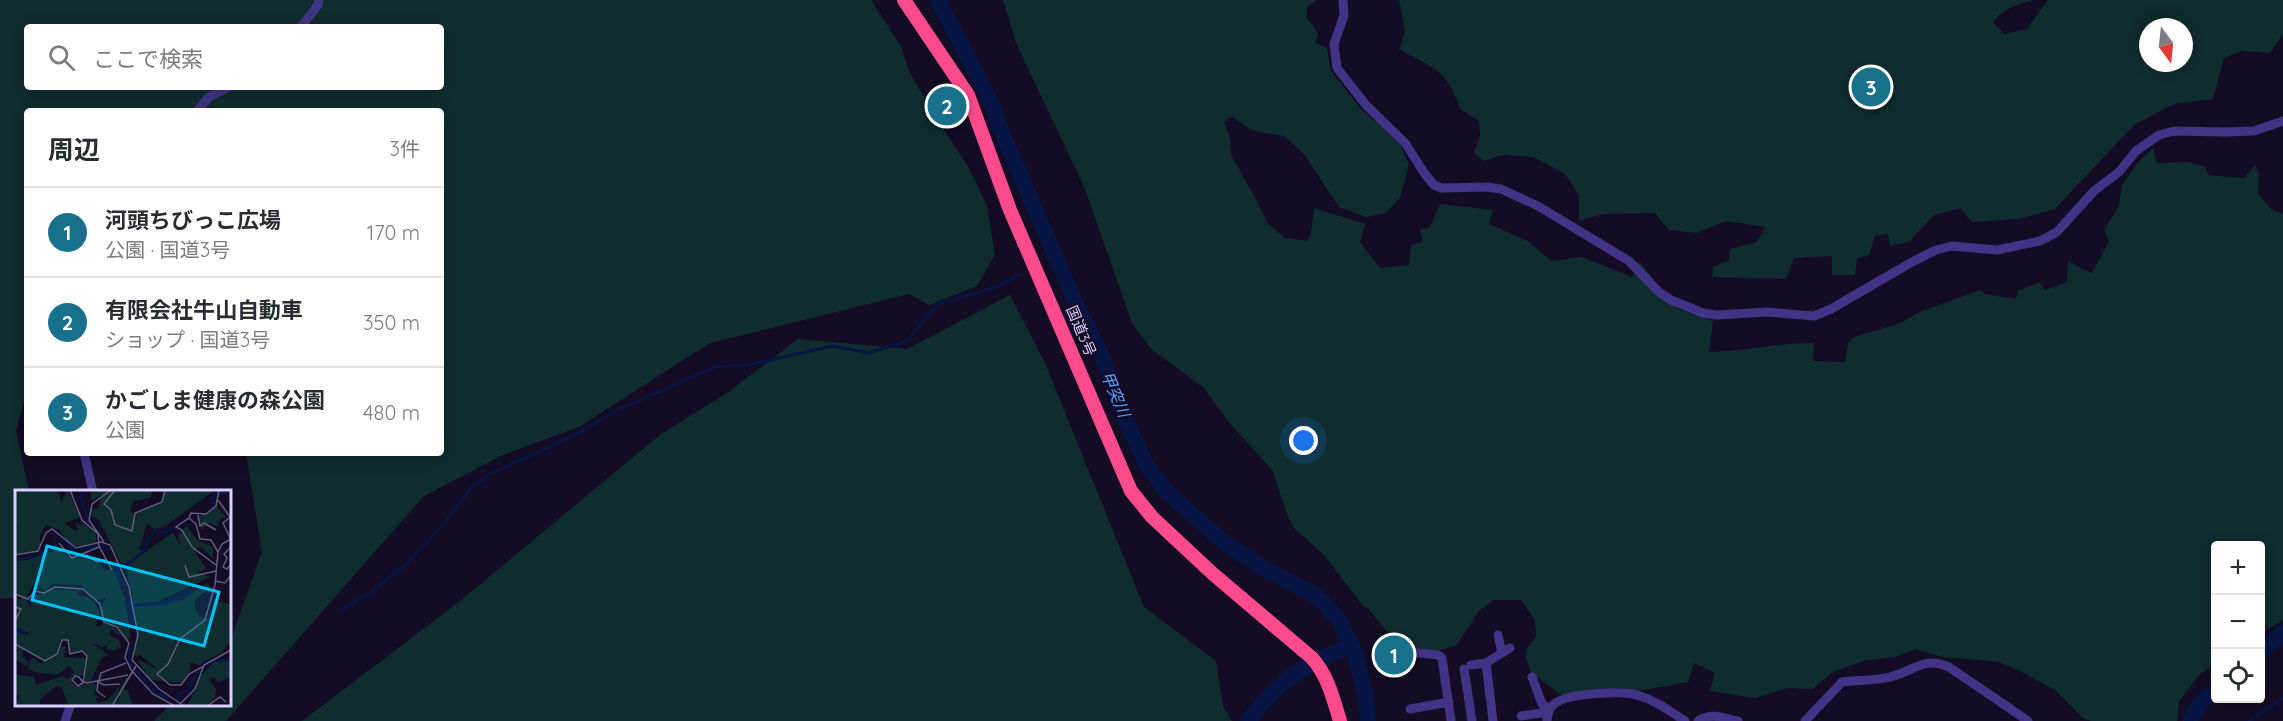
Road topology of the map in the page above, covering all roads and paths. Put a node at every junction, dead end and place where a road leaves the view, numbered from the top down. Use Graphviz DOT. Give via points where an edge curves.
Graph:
graph roads {
  1 [pos="319,0"];
  2 [pos="904,0"];
  3 [pos="1343,0"];
  4 [pos="303,24"];
  5 [pos="223,90"];
  6 [pos="200,108"];
  7 [pos="2283,121"];
  8 [pos="85,456"];
  9 [pos="93,490"];
  10 [pos="1498,635"];
  11 [pos="1396,646"];
  12 [pos="1486,663"];
  13 [pos="1532,677"];
  14 [pos="1449,702"];
  15 [pos="71,706"];
  16 [pos="1410,709"];
  17 [pos="1548,714"];
  18 [pos="1521,716"];
  19 [pos="65,721"];
  20 [pos="1340,721"];
  21 [pos="1451,721"];
  22 [pos="1472,721"];
  23 [pos="1493,721"];
  24 [pos="1685,721"];
  25 [pos="1698,721"];
  26 [pos="1738,721"];
  27 [pos="1805,721"];
  28 [pos="2028,721"];
  1 -- 4 [label="street"];
  2 -- 20 [label="highway, 国道3号" via="968,95 1010,210 1131,491 1152,517 1212,573 1312,657 1328,681"];
  3 -- 7 [label="street" via="1344,15 1334,44 1337,68 1366,105 1406,144 1434,185 1494,188 1526,201 1629,261 1671,300 1703,313 1814,316 1936,250 1952,246 2004,249 2049,237 2136,151 2159,135 2174,131 2254,131"];
  5 -- 6 [label="street"];
  8 -- 9 [label="street"];
  10 -- 12 [label="street" via="1506,650"];
  11 -- 14 [label="street" via="1401,651 1442,658"];
  12 -- 22 [label="street" via="1467,667"];
  12 -- 23 [label="street"];
  13 -- 17 [label="street"];
  14 -- 16 [label="street"];
  14 -- 21 [label="street"];
  15 -- 19 [label="street"];
  17 -- 18 [label="street"];
  17 -- 24 [label="street" via="1554,703 1613,693 1638,695 1657,702"];
  25 -- 26 [label="street" via="1706,716"];
  27 -- 28 [label="street" via="1842,681 1889,677 1935,662"];
}
